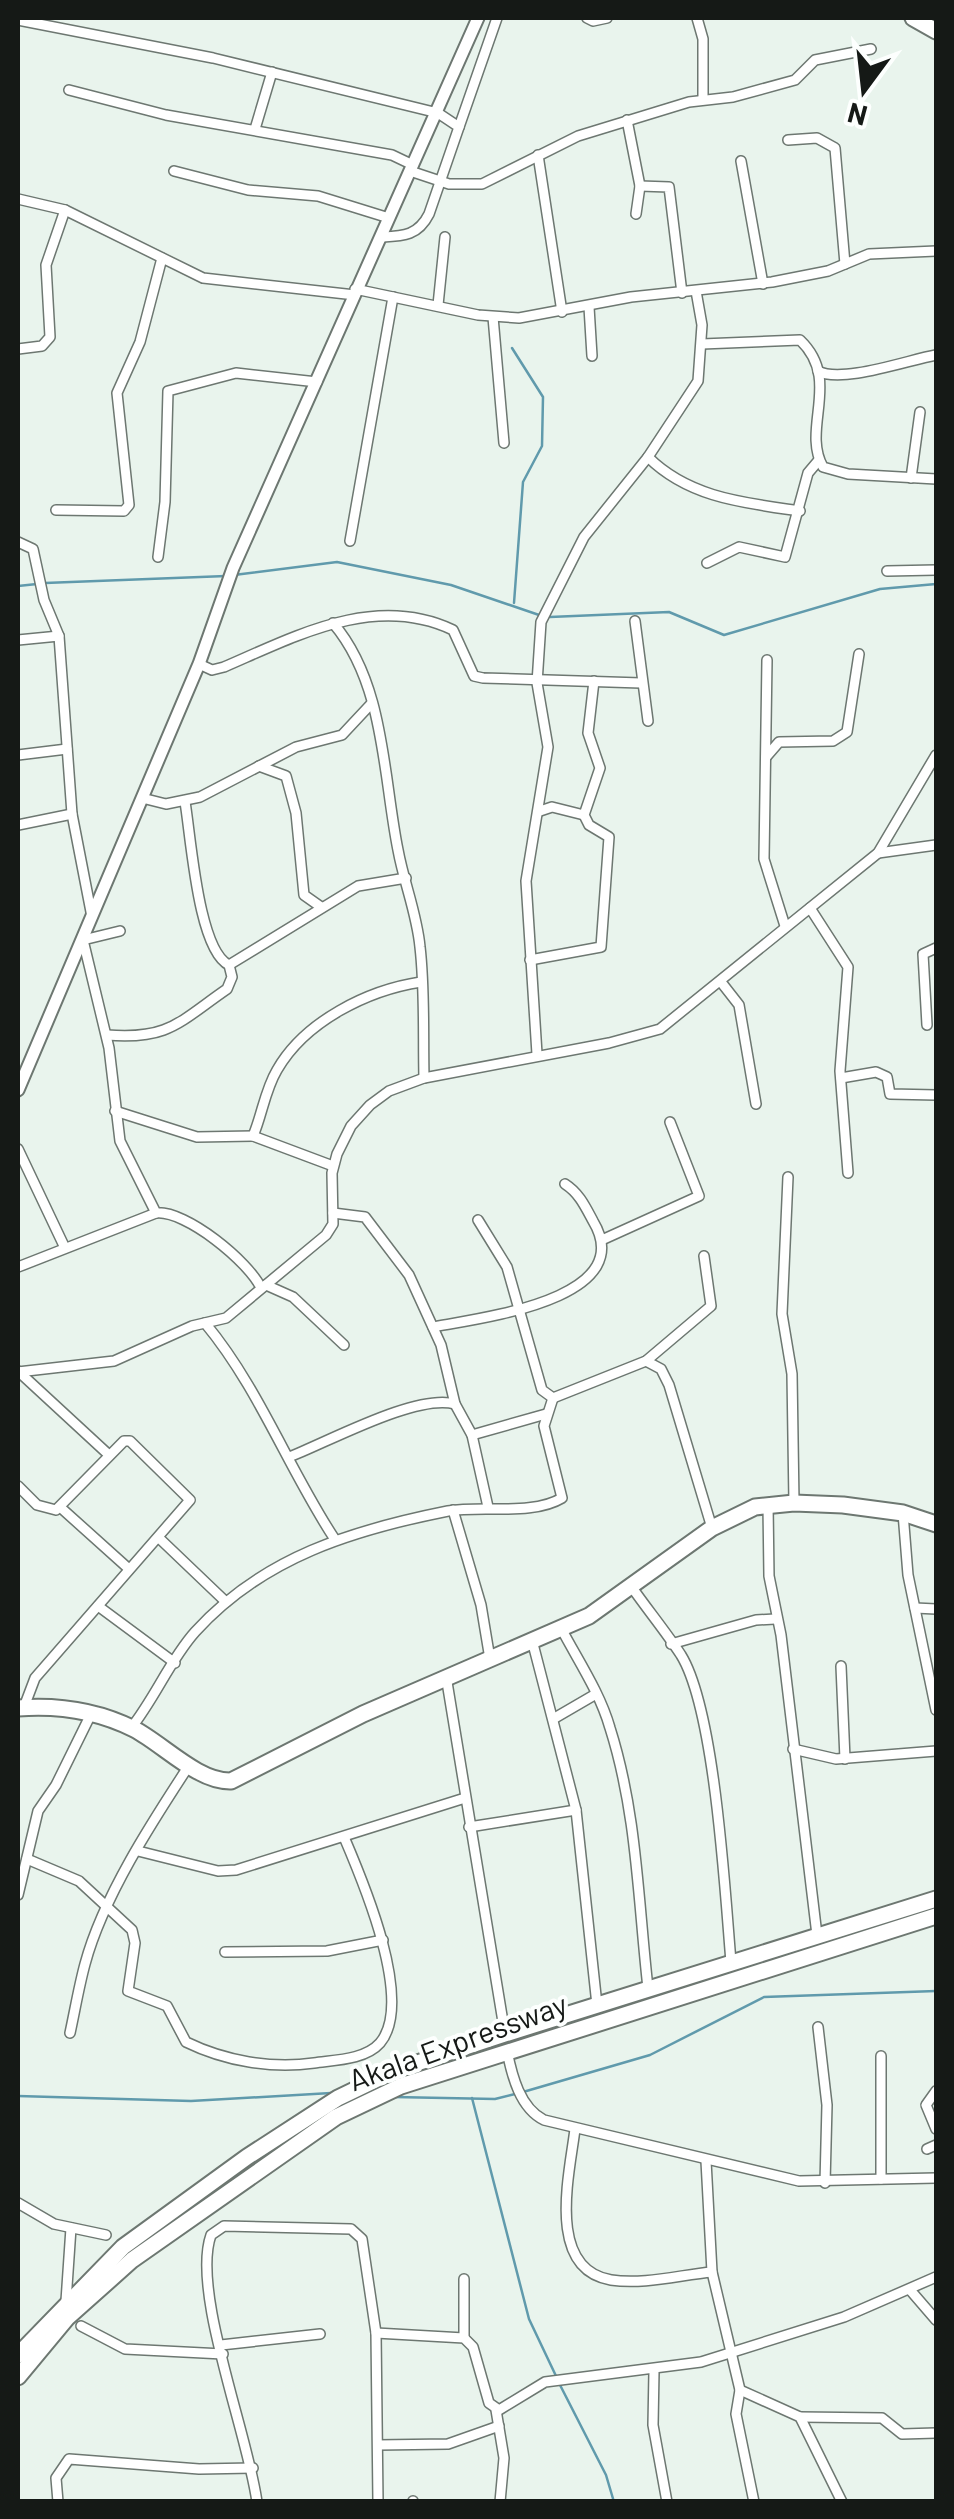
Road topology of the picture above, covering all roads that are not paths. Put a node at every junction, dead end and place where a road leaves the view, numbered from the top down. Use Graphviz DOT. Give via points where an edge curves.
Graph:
graph roads {
  1 [pos="60,18"];
  2 [pos="478,18"];
  3 [pos="497,18"];
  4 [pos="587,18"];
  5 [pos="607,18"];
  6 [pos="697,18"];
  7 [pos="913,18"];
  8 [pos="18,20"];
  9 [pos="936,31"];
  10 [pos="61,32"];
  11 [pos="870,49"];
  12 [pos="272,72"];
  13 [pos="69,90"];
  14 [pos="703,98"];
  15 [pos="438,113"];
  16 [pos="628,120"];
  17 [pos="459,127"];
  18 [pos="255,129"];
  19 [pos="788,140"];
  20 [pos="538,156"];
  21 [pos="742,161"];
  22 [pos="412,168"];
  23 [pos="174,171"];
  24 [pos="440,181"];
  25 [pos="640,186"];
  26 [pos="18,200"];
  27 [pos="64,210"];
  28 [pos="636,214"];
  29 [pos="390,218"];
  30 [pos="381,237"];
  31 [pos="445,237"];
  32 [pos="936,251"];
  33 [pos="162,258"];
  34 [pos="846,264"];
  35 [pos="763,284"];
  36 [pos="696,291"];
  37 [pos="355,292"];
  38 [pos="682,293"];
  39 [pos="392,298"];
  40 [pos="438,305"];
  41 [pos="589,307"];
  42 [pos="562,312"];
  43 [pos="493,316"];
  44 [pos="702,344"];
  45 [pos="18,348"];
  46 [pos="936,355"];
  47 [pos="592,356"];
  48 [pos="822,377"];
  49 [pos="317,382"];
  50 [pos="920,412"];
  51 [pos="504,444"];
  52 [pos="648,457"];
  53 [pos="819,465"];
  54 [pos="910,478"];
  55 [pos="936,480"];
  56 [pos="56,510"];
  57 [pos="800,511"];
  58 [pos="350,541"];
  59 [pos="18,542"];
  60 [pos="158,557"];
  61 [pos="707,563"];
  62 [pos="936,570"];
  63 [pos="887,571"];
  64 [pos="635,621"];
  65 [pos="333,623"];
  66 [pos="59,636"];
  67 [pos="18,640"];
  68 [pos="859,654"];
  69 [pos="767,660"];
  70 [pos="200,664"];
  71 [pos="594,681"];
  72 [pos="537,683"];
  73 [pos="640,683"];
  74 [pos="372,704"];
  75 [pos="648,721"];
  76 [pos="67,750"];
  77 [pos="936,755"];
  78 [pos="18,756"];
  79 [pos="764,759"];
  80 [pos="257,765"];
  81 [pos="142,798"];
  82 [pos="185,802"];
  83 [pos="540,810"];
  84 [pos="72,814"];
  85 [pos="584,816"];
  86 [pos="18,826"];
  87 [pos="936,845"];
  88 [pos="878,853"];
  89 [pos="406,878"];
  90 [pos="321,907"];
  91 [pos="810,908"];
  92 [pos="92,919"];
  93 [pos="785,926"];
  94 [pos="120,931"];
  95 [pos="83,940"];
  96 [pos="936,948"];
  97 [pos="530,960"];
  98 [pos="229,964"];
  99 [pos="421,982"];
  100 [pos="721,982"];
  101 [pos="927,1024"];
  102 [pos="107,1035"];
  103 [pos="537,1054"];
  104 [pos="424,1078"];
  105 [pos="840,1078"];
  106 [pos="18,1090"];
  107 [pos="936,1095"];
  108 [pos="756,1104"];
  109 [pos="115,1111"];
  110 [pos="670,1122"];
  111 [pos="253,1136"];
  112 [pos="18,1149"];
  113 [pos="333,1166"];
  114 [pos="848,1173"];
  115 [pos="788,1177"];
  116 [pos="565,1184"];
  117 [pos="156,1212"];
  118 [pos="333,1214"];
  119 [pos="478,1220"];
  120 [pos="604,1239"];
  121 [pos="65,1248"];
  122 [pos="704,1256"];
  123 [pos="18,1267"];
  124 [pos="264,1286"];
  125 [pos="520,1310"];
  126 [pos="205,1323"];
  127 [pos="433,1327"];
  128 [pos="344,1345"];
  129 [pos="646,1361"];
  130 [pos="18,1372"];
  131 [pos="553,1398"];
  132 [pos="455,1404"];
  133 [pos="546,1414"];
  134 [pos="472,1435"];
  135 [pos="110,1455"];
  136 [pos="289,1457"];
  137 [pos="18,1486"];
  138 [pos="794,1502"];
  139 [pos="488,1506"];
  140 [pos="768,1506"];
  141 [pos="60,1507"];
  142 [pos="453,1510"];
  143 [pos="904,1513"];
  144 [pos="936,1524"];
  145 [pos="712,1528"];
  146 [pos="159,1538"];
  147 [pos="334,1538"];
  148 [pos="129,1569"];
  149 [pos="630,1586"];
  150 [pos="226,1602"];
  151 [pos="98,1606"];
  152 [pos="916,1608"];
  153 [pos="936,1609"];
  154 [pos="775,1619"];
  155 [pos="562,1630"];
  156 [pos="533,1644"];
  157 [pos="671,1644"];
  158 [pos="490,1660"];
  159 [pos="175,1662"];
  160 [pos="841,1666"];
  161 [pos="446,1676"];
  162 [pos="596,1694"];
  163 [pos="21,1708"];
  164 [pos="936,1710"];
  165 [pos="92,1714"];
  166 [pos="553,1719"];
  167 [pos="131,1728"];
  168 [pos="793,1749"];
  169 [pos="936,1751"];
  170 [pos="844,1759"];
  171 [pos="190,1764"];
  172 [pos="465,1798"];
  173 [pos="576,1810"];
  174 [pos="469,1827"];
  175 [pos="344,1837"];
  176 [pos="138,1850"];
  177 [pos="23,1864"];
  178 [pos="18,1894"];
  179 [pos="936,1898"];
  180 [pos="108,1910"];
  181 [pos="936,1916"];
  182 [pos="816,1935"];
  183 [pos="383,1940"];
  184 [pos="225,1952"];
  185 [pos="731,1962"];
  186 [pos="648,1988"];
  187 [pos="630,2003"];
  188 [pos="597,2005"];
  189 [pos="818,2027"];
  190 [pos="70,2032"];
  191 [pos="504,2034"];
  192 [pos="507,2051"];
  193 [pos="882,2056"];
  194 [pos="394,2083"];
  195 [pos="936,2091"];
  196 [pos="364,2095"];
  197 [pos="576,2129"];
  198 [pos="936,2129"];
  199 [pos="706,2160"];
  200 [pos="936,2178"];
  201 [pos="881,2180"];
  202 [pos="825,2183"];
  203 [pos="18,2203"];
  204 [pos="72,2228"];
  205 [pos="106,2234"];
  206 [pos="712,2272"];
  207 [pos="936,2277"];
  208 [pos="464,2279"];
  209 [pos="911,2291"];
  210 [pos="66,2300"];
  211 [pos="936,2320"];
  212 [pos="81,2326"];
  213 [pos="376,2333"];
  214 [pos="320,2334"];
  215 [pos="464,2338"];
  216 [pos="222,2349"];
  217 [pos="731,2350"];
  218 [pos="18,2355"];
  219 [pos="654,2371"];
  220 [pos="18,2378"];
  221 [pos="740,2390"];
  222 [pos="496,2410"];
  223 [pos="800,2417"];
  224 [pos="499,2426"];
  225 [pos="936,2433"];
  226 [pos="378,2445"];
  227 [pos="253,2468"];
  228 [pos="58,2502"];
  229 [pos="257,2502"];
  230 [pos="378,2502"];
  231 [pos="500,2502"];
  232 [pos="667,2502"];
  233 [pos="754,2502"];
  234 [pos="842,2502"];
  1 -- 10 [label="street"];
  2 -- 15 [label="street"];
  3 -- 17 [label="street"];
  4 -- 5 [label="street"];
  6 -- 14 [label="street" via="704,39"];
  7 -- 9 [label="main road"];
  8 -- 10 [label="street"];
  10 -- 12 [label="street"];
  11 -- 14 [label="street" via="815,60 795,80"];
  12 -- 15 [label="street"];
  12 -- 18 [label="street"];
  13 -- 18 [label="street"];
  14 -- 16 [label="street"];
  15 -- 17 [label="street"];
  15 -- 22 [label="street"];
  16 -- 20 [label="street"];
  16 -- 25 [label="street"];
  17 -- 24 [label="street"];
  18 -- 22 [label="street" via="392,155"];
  19 -- 34 [label="street" via="817,138 835,148"];
  20 -- 24 [label="street" via="482,184"];
  20 -- 42 [label="street"];
  21 -- 35 [label="street"];
  22 -- 24 [label="street"];
  22 -- 29 [label="street"];
  23 -- 29 [label="street" via="248,190 318,196"];
  24 -- 30 [label="street" via="423,226 408,236"];
  25 -- 28 [label="street"];
  25 -- 38 [label="street" via="668,187"];
  26 -- 27 [label="street"];
  27 -- 33 [label="street"];
  27 -- 45 [label="street" via="46,266 49,342"];
  29 -- 30 [label="street"];
  30 -- 37 [label="street"];
  31 -- 40 [label="street"];
  32 -- 34 [label="street" via="869,254"];
  33 -- 37 [label="street" via="213,280"];
  33 -- 56 [label="street" via="140,342 117,393 128,510"];
  34 -- 35 [label="street"];
  35 -- 36 [label="street"];
  36 -- 38 [label="street"];
  36 -- 44 [label="street"];
  37 -- 39 [label="street"];
  37 -- 49 [label="street"];
  38 -- 41 [label="street"];
  39 -- 40 [label="street"];
  39 -- 58 [label="street"];
  40 -- 43 [label="street"];
  41 -- 42 [label="street"];
  41 -- 47 [label="street"];
  42 -- 43 [label="street"];
  43 -- 51 [label="street"];
  44 -- 48 [label="street" via="790,338 806,347"];
  44 -- 52 [label="street" via="698,380"];
  46 -- 48 [label="street"];
  48 -- 53 [label="street"];
  49 -- 60 [label="street" via="236,373 168,390"];
  49 -- 70 [label="street" via="226,586"];
  50 -- 54 [label="street"];
  52 -- 57 [label="street" via="665,474 706,494"];
  52 -- 72 [label="street" via="584,537 547,604"];
  53 -- 54 [label="street"];
  53 -- 57 [label="street" via="808,473"];
  54 -- 55 [label="street"];
  57 -- 61 [label="street" via="785,556 740,547"];
  59 -- 66 [label="street" via="33,549"];
  62 -- 63 [label="street"];
  64 -- 73 [label="street"];
  65 -- 70 [label="street" via="224,668"];
  65 -- 72 [label="street" via="386,616 446,627 457,636 474,676"];
  65 -- 74 [label="street"];
  66 -- 67 [label="street"];
  66 -- 76 [label="street"];
  68 -- 79 [label="street" via="847,732 833,741 779,742"];
  69 -- 79 [label="street"];
  70 -- 81 [label="street"];
  71 -- 72 [label="street"];
  71 -- 73 [label="street"];
  71 -- 85 [label="street" via="588,732 600,768"];
  72 -- 83 [label="street" via="548,747"];
  73 -- 75 [label="street"];
  74 -- 80 [label="street" via="342,734"];
  74 -- 89 [label="street"];
  76 -- 78 [label="street"];
  76 -- 84 [label="street"];
  77 -- 88 [label="street"];
  79 -- 93 [label="street" via="764,858"];
  80 -- 82 [label="street"];
  80 -- 90 [label="street" via="286,776 304,895"];
  81 -- 82 [label="street"];
  81 -- 92 [label="street"];
  82 -- 98 [label="street" via="207,937"];
  83 -- 85 [label="street" via="552,806"];
  83 -- 97 [label="street" via="526,881"];
  84 -- 86 [label="street"];
  84 -- 92 [label="street"];
  85 -- 97 [label="street" via="610,837 601,947"];
  87 -- 88 [label="street"];
  88 -- 91 [label="street"];
  89 -- 90 [label="street" via="372,881"];
  89 -- 99 [label="street"];
  90 -- 98 [label="street"];
  91 -- 93 [label="street"];
  91 -- 105 [label="street" via="848,967"];
  92 -- 95 [label="street"];
  93 -- 100 [label="street"];
  94 -- 95 [label="street"];
  95 -- 102 [label="street"];
  95 -- 106 [label="street"];
  96 -- 101 [label="street" via="923,954"];
  97 -- 103 [label="street"];
  98 -- 102 [label="street" via="228,988 163,1033"];
  99 -- 104 [label="street"];
  99 -- 111 [label="street" via="372,994 298,1041 277,1070"];
  100 -- 103 [label="street" via="660,1028"];
  100 -- 108 [label="street" via="739,1006"];
  102 -- 109 [label="street"];
  103 -- 104 [label="street"];
  104 -- 113 [label="street" via="370,1105 351,1126"];
  105 -- 107 [label="street" via="876,1072 887,1077 890,1094"];
  105 -- 114 [label="street"];
  109 -- 111 [label="street" via="197,1137"];
  109 -- 117 [label="street" via="128,1161"];
  110 -- 120 [label="street" via="699,1196"];
  111 -- 113 [label="street"];
  112 -- 121 [label="street"];
  113 -- 118 [label="street"];
  115 -- 138 [label="street" via="782,1314 792,1374"];
  116 -- 120 [label="street"];
  117 -- 121 [label="street"];
  117 -- 124 [label="street" via="192,1224"];
  118 -- 124 [label="street" via="326,1235"];
  118 -- 127 [label="street" via="357,1213 372,1222 409,1275"];
  119 -- 125 [label="street" via="506,1267"];
  120 -- 125 [label="street" via="602,1262 590,1275"];
  121 -- 123 [label="street"];
  122 -- 129 [label="street" via="711,1306"];
  124 -- 126 [label="street" via="226,1318"];
  124 -- 128 [label="street" via="293,1297"];
  125 -- 127 [label="street"];
  125 -- 131 [label="street" via="542,1390"];
  126 -- 130 [label="street" via="114,1361"];
  126 -- 136 [label="street"];
  127 -- 132 [label="street"];
  129 -- 131 [label="street"];
  129 -- 145 [label="street" via="661,1369 669,1385"];
  130 -- 135 [label="street"];
  131 -- 133 [label="street"];
  132 -- 134 [label="street"];
  132 -- 136 [label="street" via="439,1400 410,1408"];
  133 -- 134 [label="street"];
  133 -- 139 [label="street" via="562,1498 528,1507"];
  134 -- 139 [label="street"];
  135 -- 141 [label="street"];
  135 -- 146 [label="street" via="130,1441 189,1498"];
  136 -- 147 [label="street"];
  137 -- 141 [label="street" via="45,1510"];
  138 -- 140 [label="main road"];
  138 -- 143 [label="main road"];
  139 -- 142 [label="street"];
  140 -- 145 [label="main road"];
  140 -- 154 [label="street"];
  141 -- 148 [label="street"];
  142 -- 147 [label="street"];
  142 -- 158 [label="street"];
  143 -- 144 [label="main road"];
  143 -- 152 [label="street"];
  145 -- 149 [label="main road"];
  146 -- 148 [label="street"];
  146 -- 150 [label="street"];
  147 -- 150 [label="street"];
  148 -- 151 [label="street"];
  149 -- 155 [label="main road"];
  149 -- 157 [label="street"];
  150 -- 159 [label="street"];
  151 -- 159 [label="street"];
  151 -- 163 [label="street" via="35,1678"];
  152 -- 153 [label="street"];
  152 -- 164 [label="street"];
  154 -- 157 [label="street"];
  154 -- 168 [label="street"];
  155 -- 156 [label="main road"];
  155 -- 162 [label="street"];
  156 -- 158 [label="main road"];
  156 -- 166 [label="street"];
  157 -- 185 [label="street" via="683,1658 698,1704"];
  158 -- 161 [label="main road"];
  159 -- 167 [label="street"];
  160 -- 170 [label="street"];
  161 -- 171 [label="main road" via="242,1778 222,1782"];
  161 -- 172 [label="street"];
  162 -- 166 [label="street"];
  162 -- 186 [label="street" via="634,1828"];
  163 -- 165 [label="main road"];
  165 -- 167 [label="main road"];
  165 -- 177 [label="street" via="38,1811"];
  166 -- 173 [label="street"];
  167 -- 171 [label="main road"];
  168 -- 170 [label="street"];
  168 -- 182 [label="street"];
  169 -- 170 [label="street"];
  171 -- 176 [label="street"];
  172 -- 174 [label="street"];
  172 -- 175 [label="street"];
  173 -- 174 [label="street"];
  173 -- 188 [label="street"];
  174 -- 191 [label="street"];
  175 -- 176 [label="street" via="236,1870"];
  175 -- 183 [label="street"];
  176 -- 180 [label="street"];
  177 -- 178 [label="street"];
  177 -- 180 [label="street" via="79,1881"];
  179 -- 182 [label="main road, Akala Expressway"];
  180 -- 183 [label="street" via="135,1935 128,1992 167,2006 186,2042 263,2064 346,2058 380,2043 390,2015"];
  180 -- 190 [label="street" via="86,1960"];
  181 -- 187 [label="main road, Akala Expressway"];
  182 -- 185 [label="main road, Akala Expressway"];
  183 -- 184 [label="street" via="327,1950"];
  185 -- 186 [label="main road, Akala Expressway"];
  186 -- 187 [label="main road, Akala Expressway"];
  187 -- 188 [label="main road, Akala Expressway"];
  187 -- 192 [label="main road, Akala Expressway"];
  188 -- 191 [label="main road, Akala Expressway"];
  189 -- 202 [label="street" via="828,2105"];
  191 -- 194 [label="main road, Akala Expressway"];
  192 -- 194 [label="main road, Akala Expressway"];
  192 -- 197 [label="street" via="534,2115"];
  193 -- 201 [label="street"];
  194 -- 196 [label="main road, Akala Expressway"];
  194 -- 196 [label="main road, Akala Expressway"];
  195 -- 198 [label="street" via="926,2105"];
  196 -- 210 [label="main road, Akala Expressway" via="338,2098 150,2227"];
  196 -- 220 [label="main road, Akala Expressway" via="132,2260 66,2318"];
  197 -- 199 [label="street"];
  197 -- 206 [label="street" via="565,2212 582,2264 623,2281"];
  199 -- 202 [label="street"];
  199 -- 206 [label="street"];
  200 -- 201 [label="street"];
  201 -- 202 [label="street"];
  203 -- 204 [label="street"];
  204 -- 205 [label="street"];
  204 -- 210 [label="street"];
  206 -- 217 [label="street"];
  207 -- 209 [label="street"];
  208 -- 215 [label="street"];
  209 -- 211 [label="street"];
  209 -- 217 [label="street"];
  210 -- 218 [label="main road, Akala Expressway"];
  212 -- 216 [label="street" via="125,2349"];
  213 -- 215 [label="street"];
  213 -- 216 [label="street" via="366,2248 358,2233 224,2226 211,2235 204,2278"];
  213 -- 226 [label="street"];
  214 -- 216 [label="street"];
  215 -- 222 [label="street"];
  216 -- 227 [label="street"];
  217 -- 219 [label="street"];
  217 -- 221 [label="street"];
  219 -- 222 [label="street" via="545,2382"];
  219 -- 232 [label="street" via="654,2425"];
  221 -- 223 [label="street"];
  221 -- 233 [label="street" via="736,2414"];
  222 -- 224 [label="street"];
  223 -- 225 [label="street" via="882,2418 902,2434"];
  223 -- 234 [label="street"];
  224 -- 226 [label="street" via="448,2444"];
  224 -- 231 [label="street"];
  226 -- 230 [label="street"];
  227 -- 228 [label="street" via="69,2459 56,2478"];
  227 -- 229 [label="street"];
}
